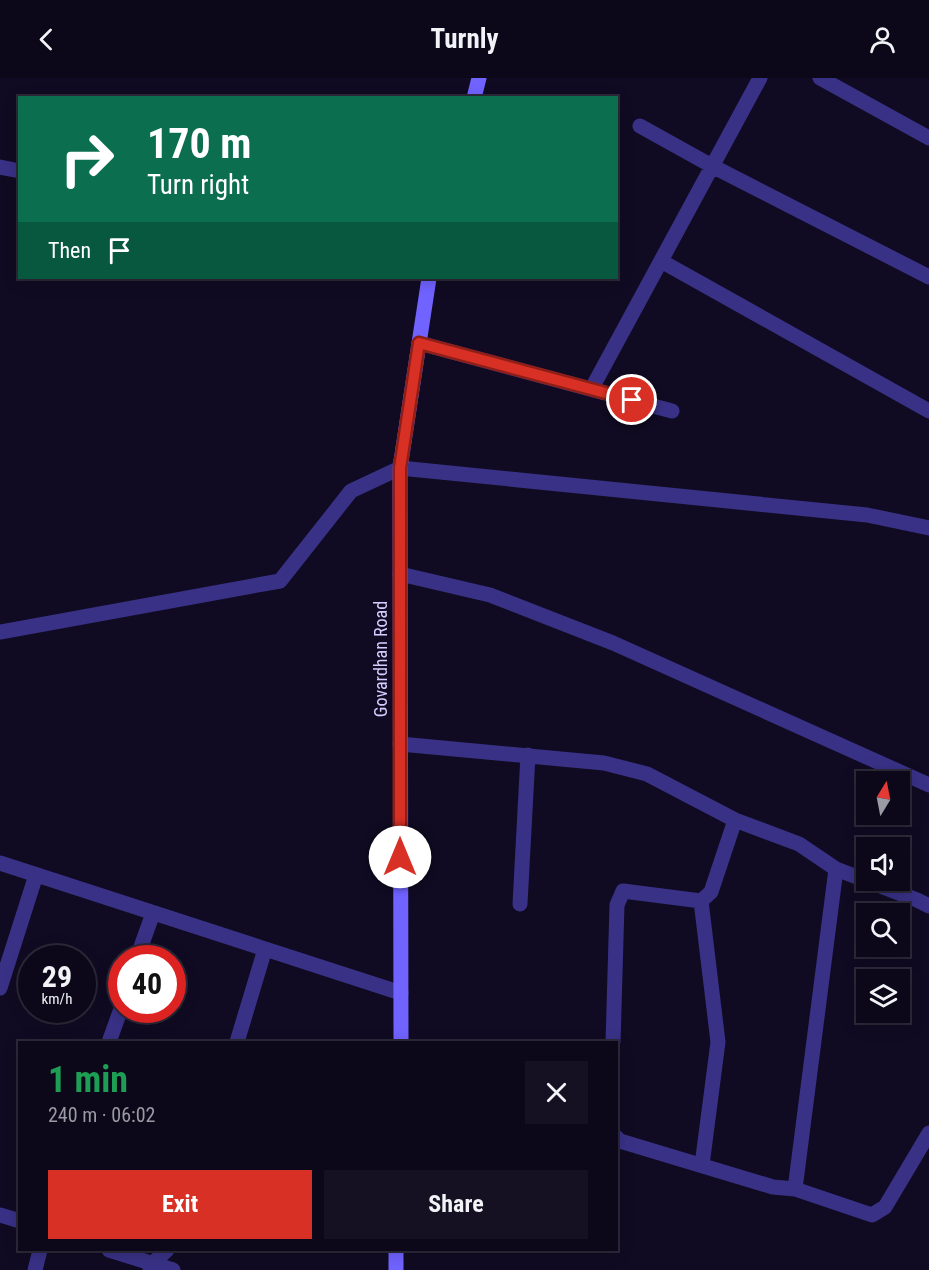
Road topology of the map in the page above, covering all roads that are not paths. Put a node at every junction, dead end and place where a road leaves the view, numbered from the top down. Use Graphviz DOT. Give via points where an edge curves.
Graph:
graph roads {
  1 [pos="479,78"];
  2 [pos="760,78"];
  3 [pos="820,78"];
  4 [pos="474,96"];
  5 [pos="640,126"];
  6 [pos="929,138"];
  7 [pos="0,166"];
  8 [pos="712,166"];
  9 [pos="18,170"];
  10 [pos="661,261"];
  11 [pos="929,277"];
  12 [pos="427,279"];
  13 [pos="419,343"];
  14 [pos="592,388"];
  15 [pos="672,411"];
  16 [pos="929,411"];
  17 [pos="400,468"];
  18 [pos="929,528"];
  19 [pos="400,573"];
  20 [pos="0,632"];
  21 [pos="400,744"];
  22 [pos="528,755"];
  23 [pos="929,785"];
  24 [pos="735,820"];
  25 [pos="0,863"];
  26 [pos="836,869"];
  27 [pos="36,875"];
  28 [pos="700,901"];
  29 [pos="520,904"];
  30 [pos="929,906"];
  31 [pos="153,913"];
  32 [pos="142,945"];
  33 [pos="265,949"];
  34 [pos="0,988"];
  35 [pos="400,993"];
  36 [pos="116,1023"];
  37 [pos="109,1041"];
  38 [pos="237,1041"];
  39 [pos="401,1041"];
  40 [pos="613,1041"];
  41 [pos="929,1133"];
  42 [pos="618,1138"];
  43 [pos="702,1165"];
  44 [pos="795,1189"];
  45 [pos="0,1215"];
  46 [pos="18,1220"];
  47 [pos="40,1251"];
  48 [pos="112,1251"];
  49 [pos="166,1251"];
  50 [pos="396,1251"];
  51 [pos="152,1267"];
  52 [pos="35,1270"];
  53 [pos="173,1270"];
  54 [pos="396,1270"];
  1 -- 4 [label="street"];
  2 -- 8 [label="street"];
  3 -- 6 [label="street"];
  5 -- 8 [label="street"];
  7 -- 9 [label="street"];
  8 -- 10 [label="street"];
  8 -- 11 [label="street"];
  10 -- 14 [label="street"];
  10 -- 16 [label="street"];
  12 -- 13 [label="street, Govardhan Road"];
  13 -- 14 [label="street"];
  13 -- 17 [label="street, Govardhan Road"];
  14 -- 15 [label="street"];
  17 -- 18 [label="street" via="867,515"];
  17 -- 19 [label="street, Govardhan Road"];
  17 -- 20 [label="street" via="351,490 280,581"];
  19 -- 21 [label="street, Govardhan Road"];
  19 -- 23 [label="street" via="490,595 613,643"];
  21 -- 22 [label="street"];
  21 -- 35 [label="street, Govardhan Road"];
  22 -- 24 [label="street" via="604,764 647,774"];
  22 -- 29 [label="street"];
  24 -- 26 [label="street" via="799,844"];
  24 -- 28 [label="street" via="711,892"];
  25 -- 27 [label="street"];
  26 -- 30 [label="street"];
  26 -- 44 [label="street"];
  27 -- 31 [label="street"];
  27 -- 34 [label="street"];
  28 -- 40 [label="street" via="623,891 617,905"];
  28 -- 43 [label="street" via="718,1042"];
  31 -- 32 [label="street"];
  31 -- 33 [label="street"];
  33 -- 35 [label="street"];
  33 -- 38 [label="street"];
  35 -- 39 [label="street, Govardhan Road"];
  36 -- 37 [label="street"];
  41 -- 44 [label="street" via="885,1207 872,1215"];
  42 -- 43 [label="street"];
  43 -- 44 [label="street" via="773,1187"];
  45 -- 46 [label="street"];
  47 -- 52 [label="street"];
  48 -- 51 [label="street"];
  49 -- 51 [label="street"];
  50 -- 54 [label="street"];
  51 -- 53 [label="street"];
}
